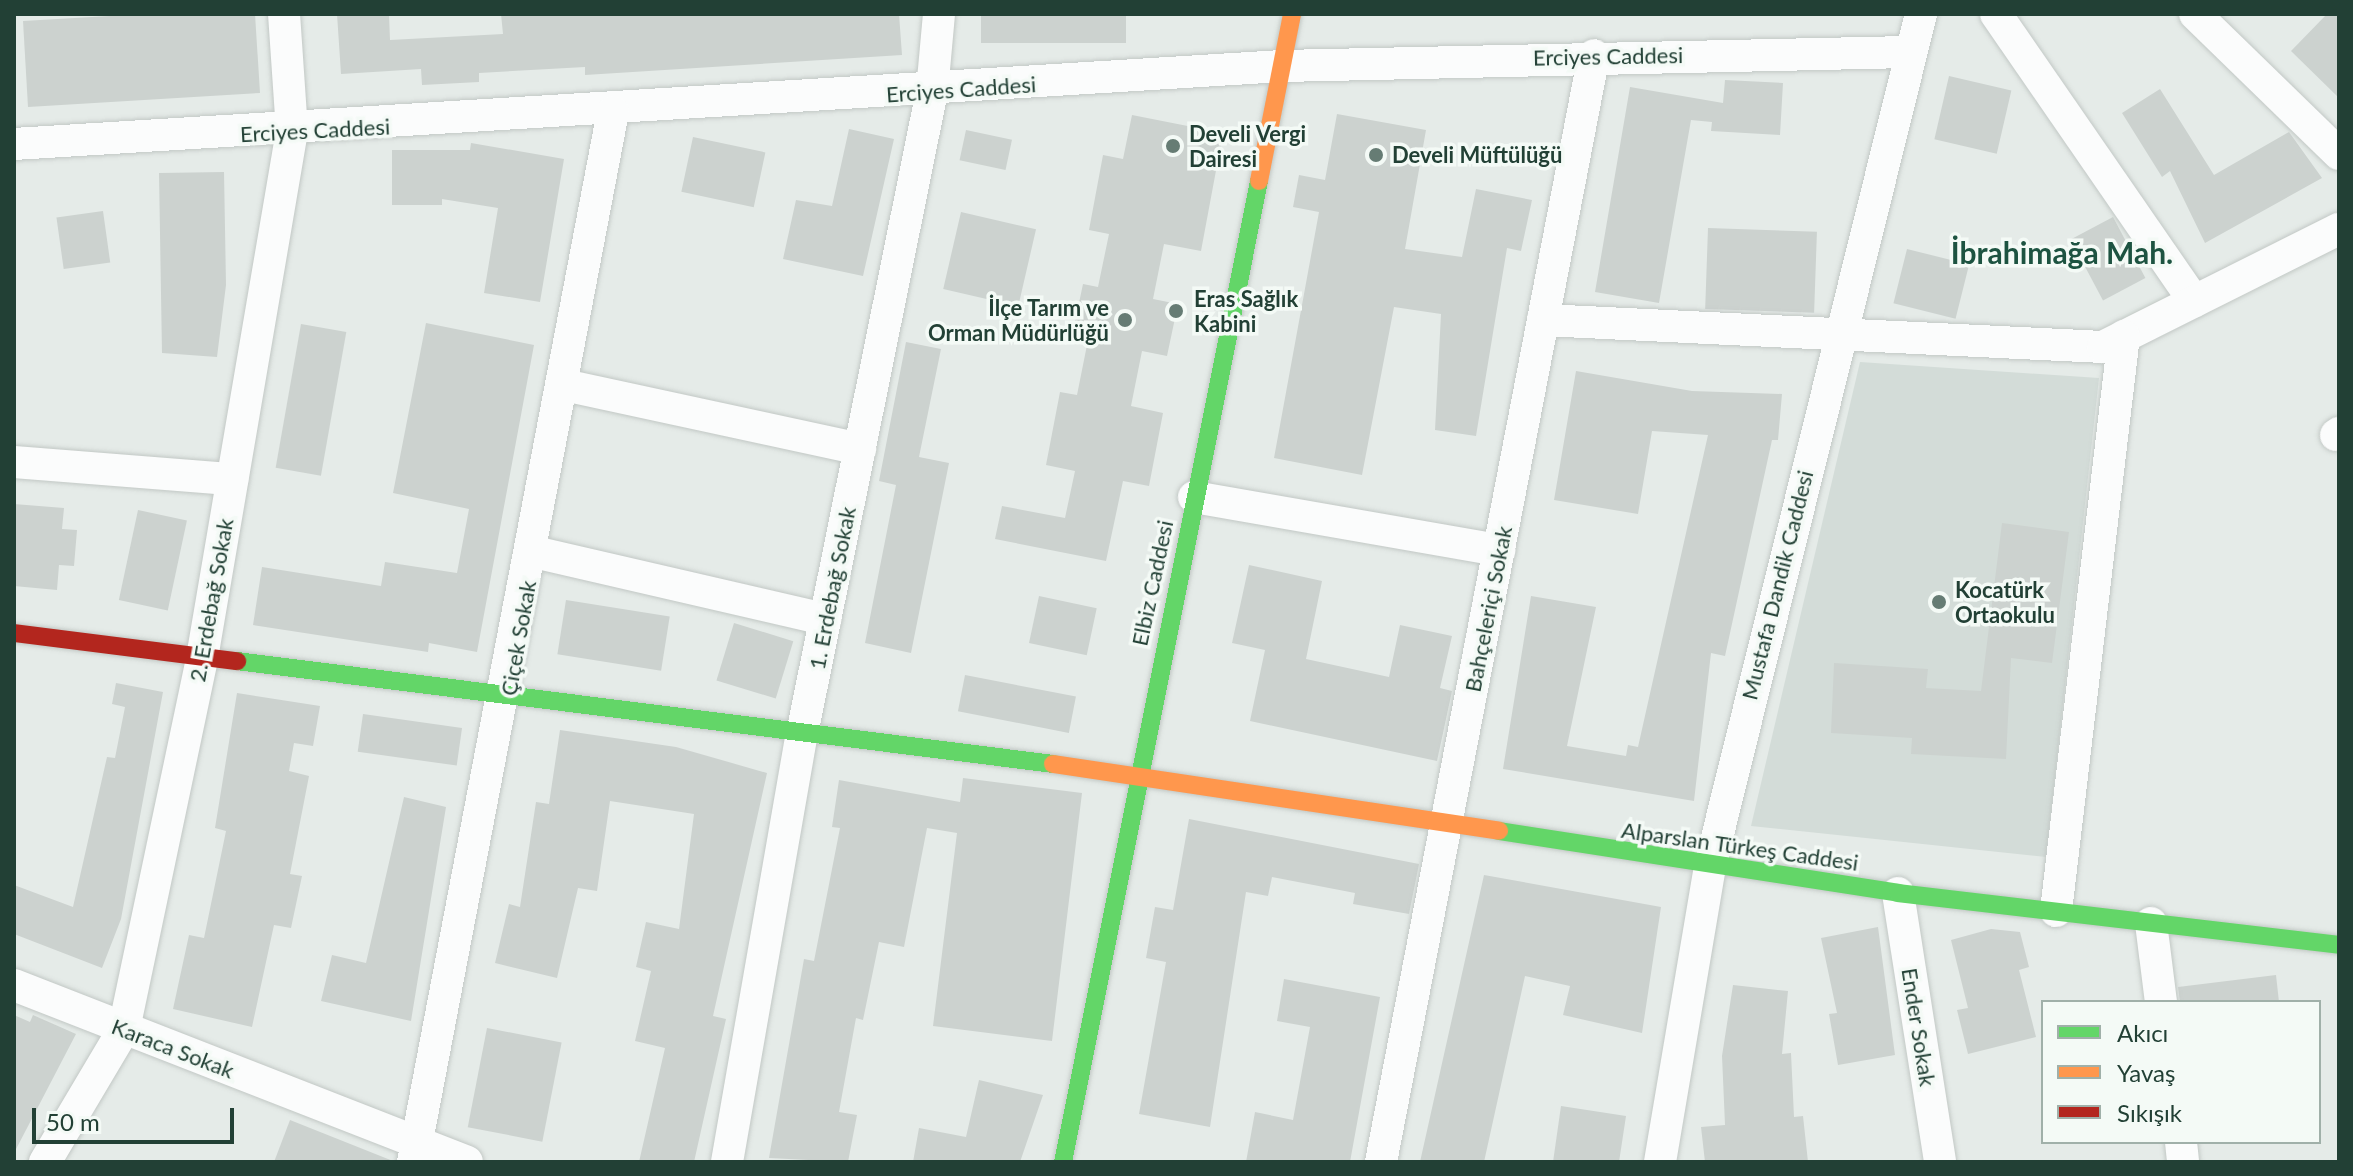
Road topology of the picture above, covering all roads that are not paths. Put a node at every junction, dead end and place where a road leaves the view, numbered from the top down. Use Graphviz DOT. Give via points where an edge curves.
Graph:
graph roads {
  1 [pos="284,14"];
  2 [pos="939,14"];
  3 [pos="1292,14"];
  4 [pos="1921,14"];
  5 [pos="1996,14"];
  6 [pos="2195,14"];
  7 [pos="1909,52"];
  8 [pos="1594,55"];
  9 [pos="1282,66"];
  10 [pos="932,91"];
  11 [pos="613,112"];
  12 [pos="292,131"];
  13 [pos="14,144"];
  14 [pos="2339,154"];
  15 [pos="2339,229"];
  16 [pos="2194,301"];
  17 [pos="1543,320"];
  18 [pos="2124,336"];
  19 [pos="1837,337"];
  20 [pos="564,385"];
  21 [pos="860,449"];
  22 [pos="14,462"];
  23 [pos="232,479"];
  24 [pos="1194,497"];
  25 [pos="1499,550"];
  26 [pos="534,552"];
  27 [pos="825,619"];
  28 [pos="14,633"];
  29 [pos="202,658"];
  30 [pos="507,698"];
  31 [pos="802,734"];
  32 [pos="1137,775"];
  33 [pos="1446,825"];
  34 [pos="1710,866"];
  35 [pos="1898,893"];
  36 [pos="2056,911"];
  37 [pos="2151,923"];
  38 [pos="2339,945"];
  39 [pos="14,985"];
  40 [pos="2161,1000"];
  41 [pos="124,1029"];
  42 [pos="417,1153"];
  43 [pos="45,1162"];
  44 [pos="467,1162"];
  45 [pos="727,1162"];
  46 [pos="1063,1162"];
  47 [pos="1381,1162"];
  48 [pos="1660,1162"];
  49 [pos="1940,1162"];
  1 -- 12 [label="street, 2. Erdebağ Sokak"];
  2 -- 10 [label="street, 1. Erdebağ Sokak"];
  3 -- 9 [label="street, Elbiz Caddesi"];
  4 -- 7 [label="street, Mustafa Dandik Caddesi"];
  5 -- 16 [label="street"];
  6 -- 14 [label="street"];
  7 -- 8 [label="street, Erciyes Caddesi"];
  7 -- 19 [label="street, Mustafa Dandik Caddesi"];
  8 -- 9 [label="street, Erciyes Caddesi"];
  8 -- 17 [label="street, Bahçeleriçi Sokak"];
  9 -- 10 [label="street, Erciyes Caddesi"];
  9 -- 24 [label="street, Elbiz Caddesi"];
  10 -- 11 [label="street, Erciyes Caddesi"];
  10 -- 21 [label="street, 1. Erdebağ Sokak"];
  11 -- 12 [label="street, Erciyes Caddesi"];
  11 -- 20 [label="street, Çiçek Sokak"];
  12 -- 13 [label="street, Erciyes Caddesi"];
  12 -- 23 [label="street, 2. Erdebağ Sokak"];
  15 -- 16 [label="street"];
  16 -- 18 [label="street"];
  17 -- 19 [label="street"];
  17 -- 25 [label="street, Bahçeleriçi Sokak"];
  18 -- 19 [label="street" via="2103,347"];
  18 -- 36 [label="street"];
  19 -- 34 [label="street, Mustafa Dandik Caddesi"];
  20 -- 21 [label="street"];
  20 -- 26 [label="street, Çiçek Sokak"];
  21 -- 27 [label="street, 1. Erdebağ Sokak"];
  22 -- 23 [label="street"];
  23 -- 29 [label="street, 2. Erdebağ Sokak"];
  24 -- 25 [label="street"];
  24 -- 32 [label="street, Elbiz Caddesi"];
  25 -- 33 [label="street, Bahçeleriçi Sokak"];
  26 -- 27 [label="street"];
  26 -- 30 [label="street, Çiçek Sokak"];
  27 -- 31 [label="street, 1. Erdebağ Sokak"];
  28 -- 29 [label="street, Alparslan Türkeş Caddesi"];
  29 -- 30 [label="street, Alparslan Türkeş Caddesi"];
  29 -- 41 [label="street, 2. Erdebağ Sokak"];
  30 -- 31 [label="street, Alparslan Türkeş Caddesi"];
  30 -- 42 [label="street, Çiçek Sokak"];
  31 -- 32 [label="street, Alparslan Türkeş Caddesi"];
  31 -- 45 [label="street, 1. Erdebağ Sokak"];
  32 -- 33 [label="street, Alparslan Türkeş Caddesi"];
  32 -- 46 [label="street, Elbiz Caddesi"];
  33 -- 34 [label="street, Alparslan Türkeş Caddesi"];
  33 -- 47 [label="street, Bahçeleriçi Sokak"];
  34 -- 35 [label="street, Alparslan Türkeş Caddesi"];
  34 -- 48 [label="street, Mustafa Dandik Caddesi"];
  35 -- 36 [label="street, Alparslan Türkeş Caddesi"];
  35 -- 49 [label="street, Ender Sokak"];
  36 -- 37 [label="street, Alparslan Türkeş Caddesi"];
  37 -- 38 [label="street, Alparslan Türkeş Caddesi"];
  37 -- 40 [label="street"];
  39 -- 41 [label="street, Karaca Sokak"];
  41 -- 42 [label="street, Karaca Sokak"];
  41 -- 43 [label="street, 2. Erdebağ Sokak"];
  42 -- 44 [label="street, Karaca Sokak"];
}
